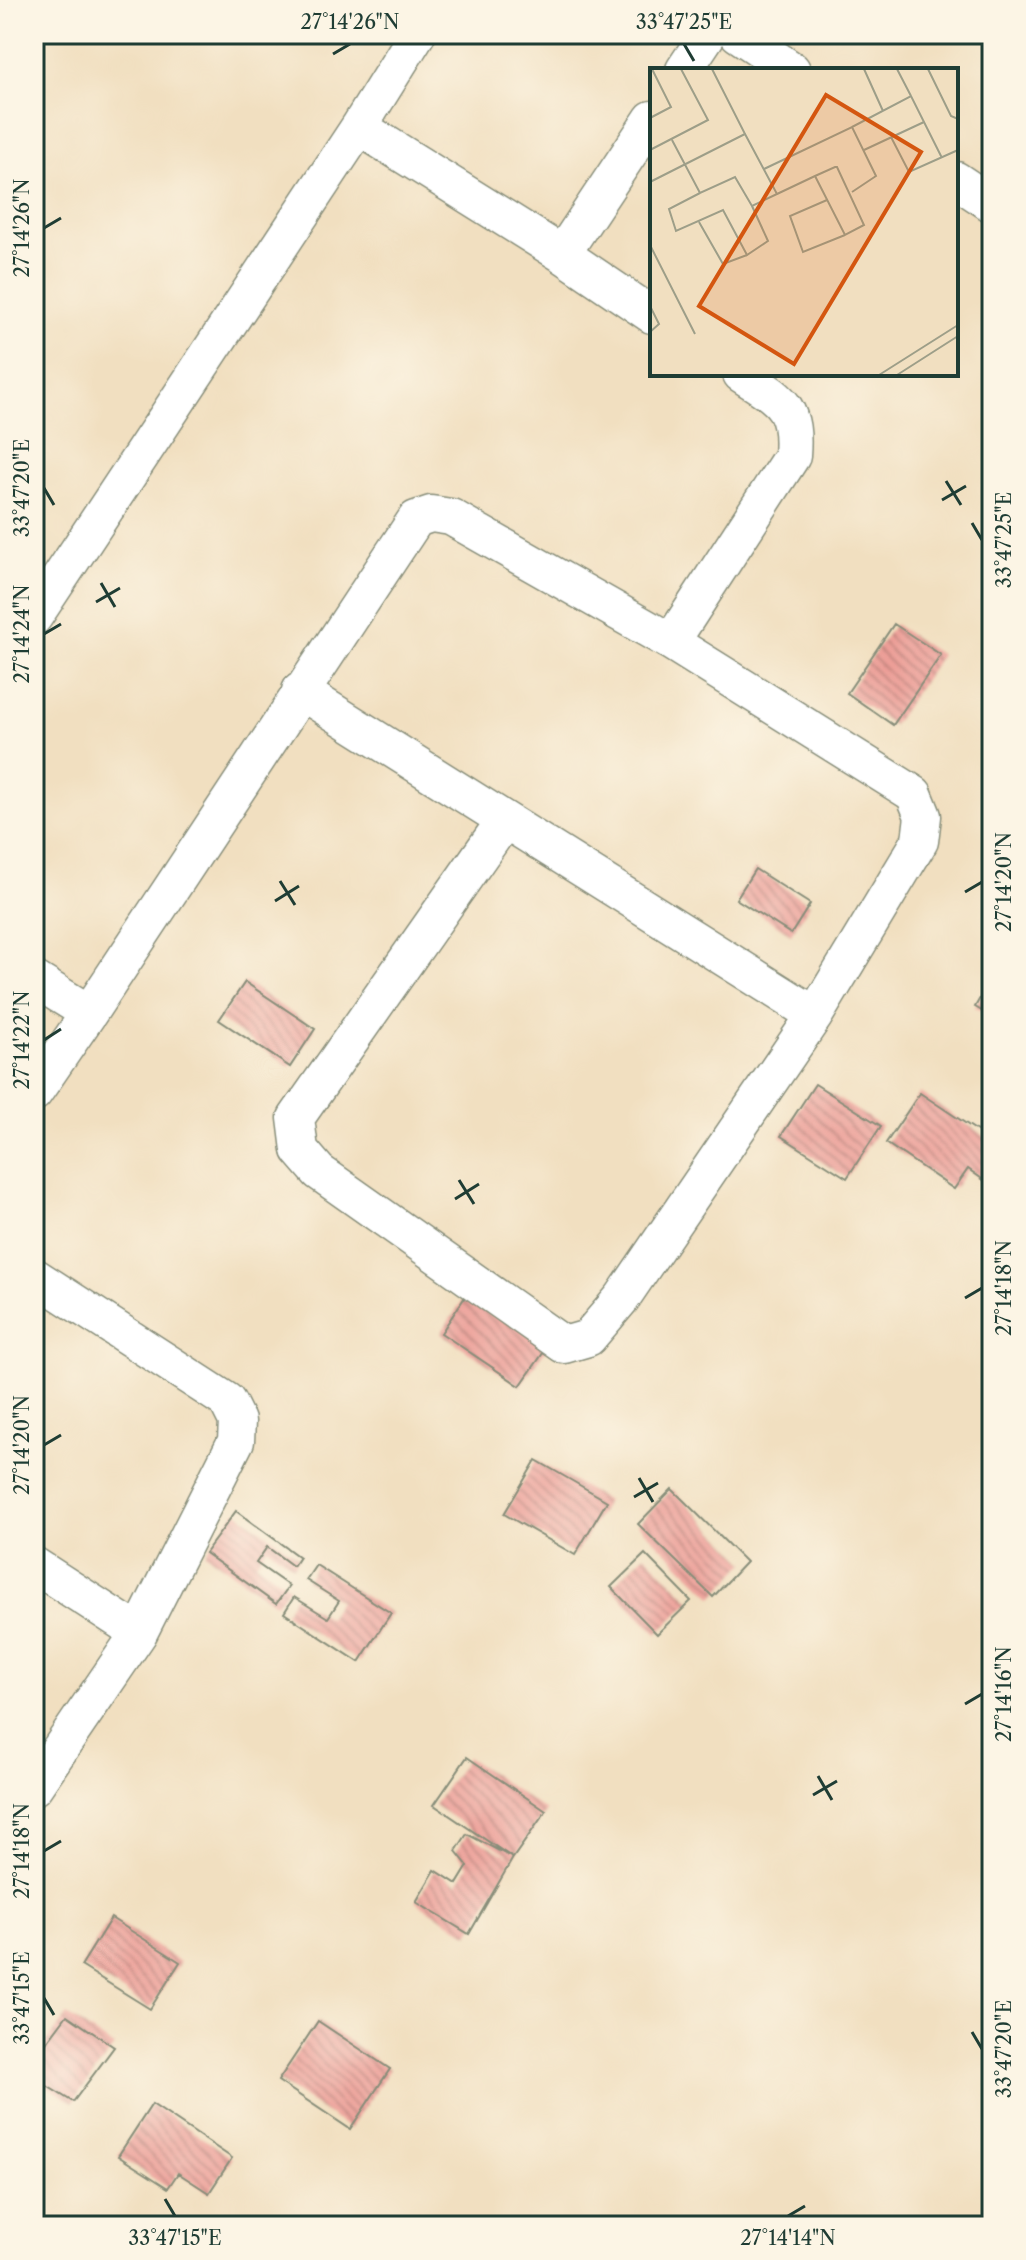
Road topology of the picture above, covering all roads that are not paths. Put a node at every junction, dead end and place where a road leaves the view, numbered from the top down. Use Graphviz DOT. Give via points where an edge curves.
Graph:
graph roads {
  1 [pos="417,34"];
  2 [pos="708,34"];
  3 [pos="738,34"];
  4 [pos="685,68"];
  5 [pos="789,68"];
  6 [pos="650,122"];
  7 [pos="359,127"];
  8 [pos="958,181"];
  9 [pos="992,204"];
  10 [pos="562,254"];
  11 [pos="650,314"];
  12 [pos="744,376"];
  13 [pos="34,617"];
  14 [pos="671,642"];
  15 [pos="300,691"];
  16 [pos="505,820"];
  17 [pos="34,979"];
  18 [pos="89,1013"];
  19 [pos="815,1015"];
  20 [pos="34,1093"];
  21 [pos="34,1276"];
  22 [pos="34,1565"];
  23 [pos="139,1633"];
  24 [pos="34,1787"];
  1 -- 7 [label="street"];
  2 -- 4 [label="street"];
  3 -- 5 [label="street"];
  6 -- 10 [label="street"];
  7 -- 10 [label="street"];
  7 -- 13 [label="street"];
  8 -- 9 [label="street"];
  10 -- 11 [label="street"];
  12 -- 14 [label="street" via="783,402 794,430 792,456"];
  14 -- 15 [label="street" via="451,517 431,514 416,519"];
  14 -- 19 [label="street" via="914,794 923,816 920,841"];
  15 -- 16 [label="street"];
  15 -- 18 [label="street"];
  16 -- 19 [label="street"];
  16 -- 19 [label="street" via="296,1118 300,1150 319,1172 564,1345 588,1338 622,1298"];
  17 -- 18 [label="street"];
  18 -- 20 [label="street"];
  21 -- 23 [label="street" via="227,1401 237,1421 236,1441"];
  22 -- 23 [label="street"];
  23 -- 24 [label="street"];
}
